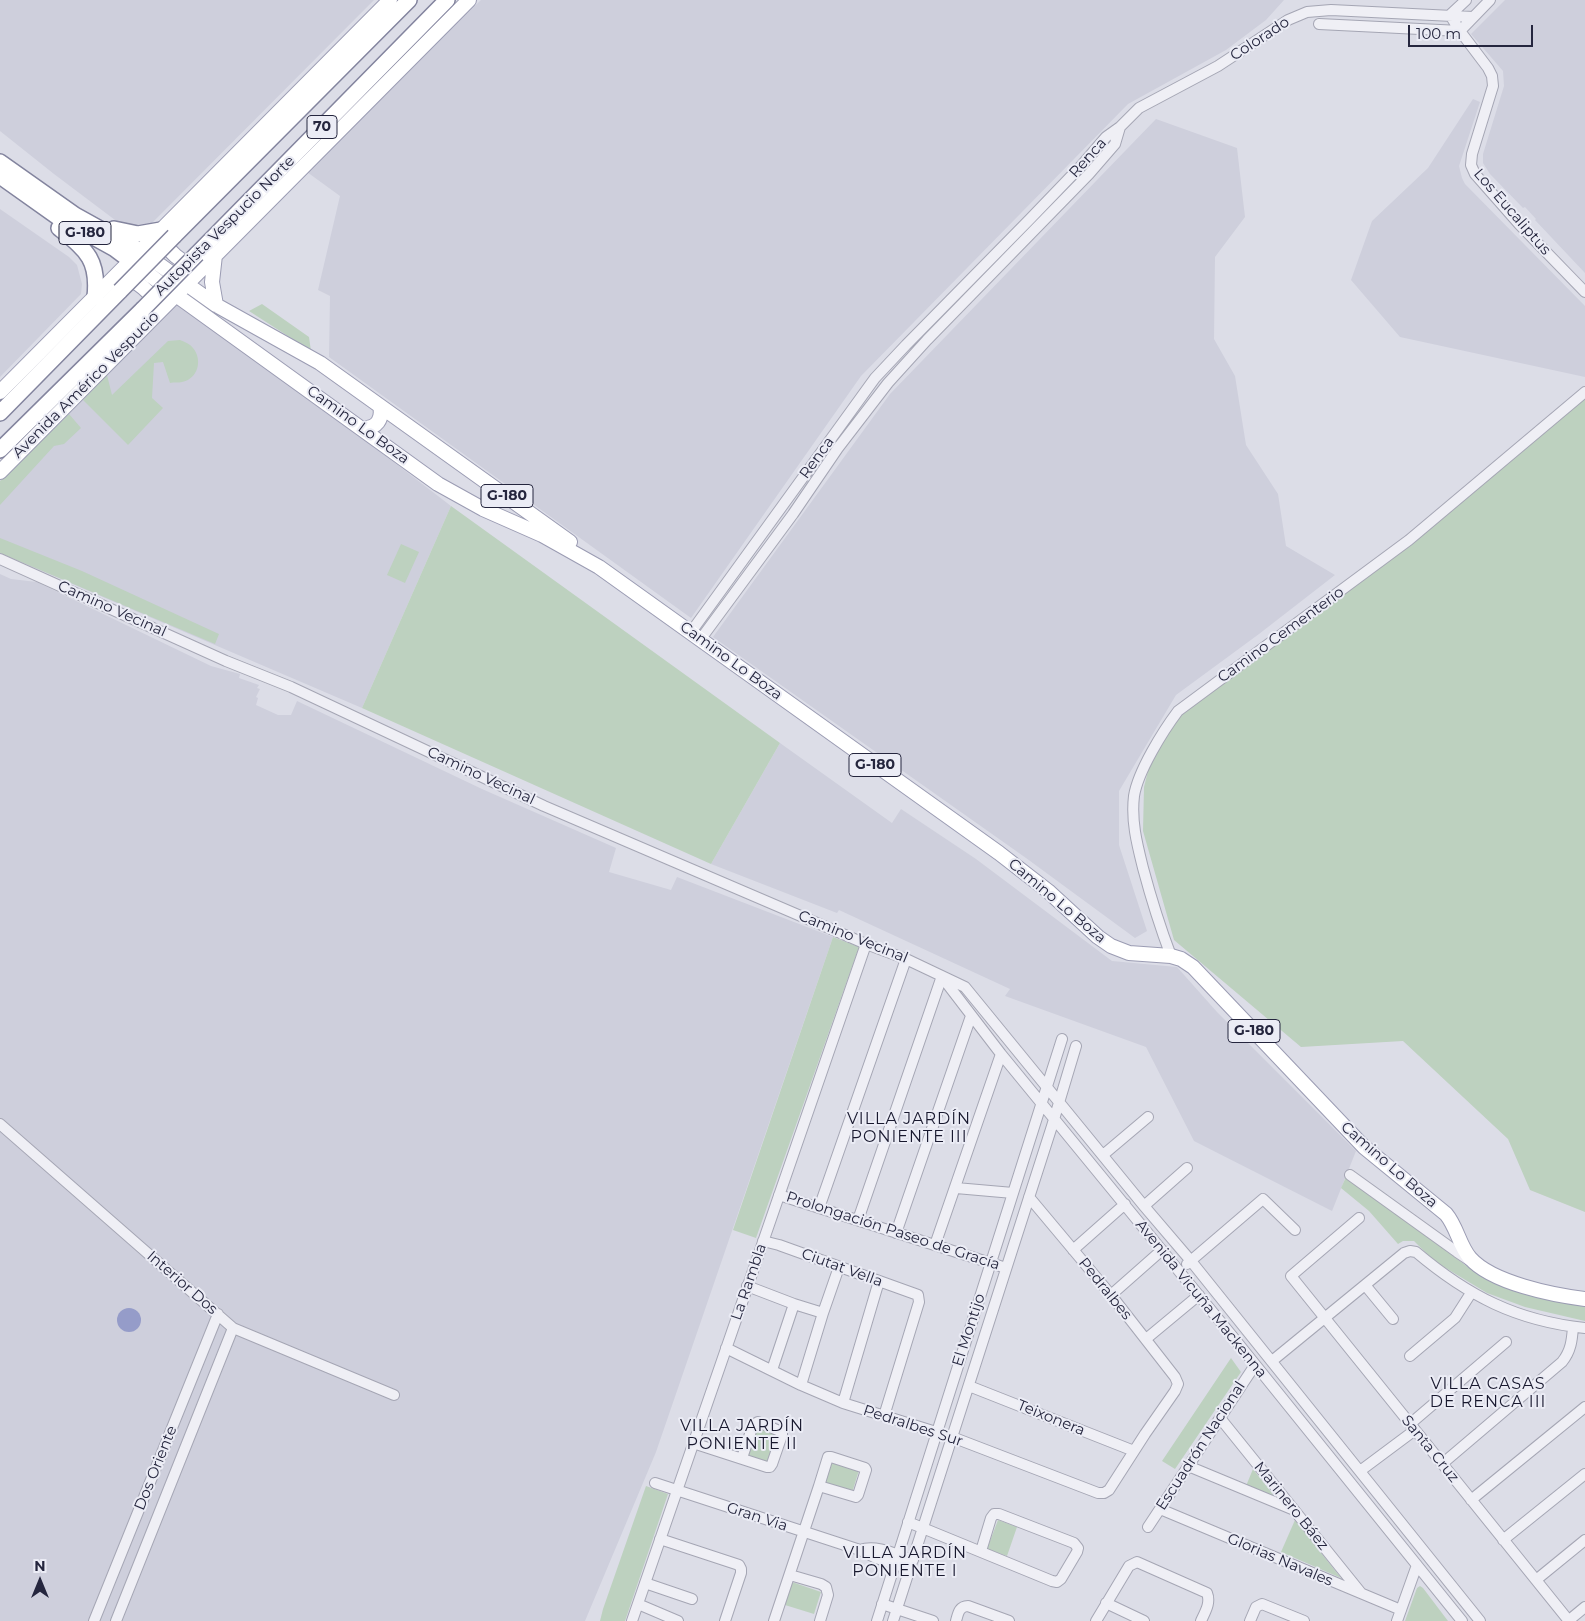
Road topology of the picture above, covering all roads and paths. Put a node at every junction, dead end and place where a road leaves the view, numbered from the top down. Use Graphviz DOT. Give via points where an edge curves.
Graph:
graph roads {
  1 [pos="390,0"];
  2 [pos="410,0"];
  3 [pos="447,0"];
  4 [pos="468,0"];
  5 [pos="1466,0"];
  6 [pos="1490,0"];
  7 [pos="1450,16"];
  8 [pos="1474,17"];
  9 [pos="1319,24"];
  10 [pos="1460,31"];
  11 [pos="1120,127"];
  12 [pos="0,162"];
  13 [pos="1081,166"];
  14 [pos="1090,174"];
  15 [pos="0,176"];
  16 [pos="39,204"];
  17 [pos="85,221"];
  18 [pos="168,233"];
  19 [pos="215,255"];
  20 [pos="136,256"];
  21 [pos="200,261"];
  22 [pos="117,275"];
  23 [pos="186,284"];
  24 [pos="1585,292"];
  25 [pos="176,295"];
  26 [pos="95,297"];
  27 [pos="216,305"];
  28 [pos="160,311"];
  29 [pos="0,392"];
  30 [pos="1585,392"];
  31 [pos="380,406"];
  32 [pos="0,413"];
  33 [pos="362,428"];
  34 [pos="828,441"];
  35 [pos="838,448"];
  36 [pos="0,450"];
  37 [pos="0,472"];
  38 [pos="0,559"];
  39 [pos="742,563"];
  40 [pos="599,566"];
  41 [pos="751,570"];
  42 [pos="696,636"];
  43 [pos="866,944"];
  44 [pos="1171,956"];
  45 [pos="906,959"];
  46 [pos="942,976"];
  47 [pos="965,987"];
  48 [pos="971,1016"];
  49 [pos="1062,1039"];
  50 [pos="1076,1046"];
  51 [pos="1001,1054"];
  52 [pos="1047,1086"];
  53 [pos="1059,1101"];
  54 [pos="1041,1103"];
  55 [pos="1148,1117"];
  56 [pos="1054,1119"];
  57 [pos="0,1124"];
  58 [pos="1103,1155"];
  59 [pos="1187,1168"];
  60 [pos="1350,1175"];
  61 [pos="956,1188"];
  62 [pos="1013,1193"];
  63 [pos="779,1195"];
  64 [pos="1029,1197"];
  65 [pos="1125,1204"];
  66 [pos="1144,1206"];
  67 [pos="820,1208"];
  68 [pos="1359,1218"];
  69 [pos="858,1220"];
  70 [pos="1295,1230"];
  71 [pos="896,1232"];
  72 [pos="763,1241"];
  73 [pos="936,1245"];
  74 [pos="1073,1250"];
  75 [pos="1162,1250"];
  76 [pos="1191,1261"];
  77 [pos="1475,1262"];
  78 [pos="990,1263"];
  79 [pos="839,1267"];
  80 [pos="1006,1268"];
  81 [pos="1179,1271"];
  82 [pos="879,1281"];
  83 [pos="1365,1285"];
  84 [pos="747,1286"];
  85 [pos="1471,1293"];
  86 [pos="1111,1295"];
  87 [pos="1199,1295"];
  88 [pos="1585,1299"];
  89 [pos="794,1304"];
  90 [pos="822,1313"];
  91 [pos="218,1314"];
  92 [pos="1324,1318"];
  93 [pos="1393,1319"];
  94 [pos="1244,1327"];
  95 [pos="1573,1327"];
  96 [pos="233,1328"];
  97 [pos="1585,1328"];
  98 [pos="1233,1336"];
  99 [pos="1146,1340"];
  100 [pos="1506,1342"];
  101 [pos="726,1348"];
  102 [pos="1410,1356"];
  103 [pos="1272,1360"];
  104 [pos="1255,1365"];
  105 [pos="772,1370"];
  106 [pos="801,1385"];
  107 [pos="969,1386"];
  108 [pos="394,1395"];
  109 [pos="843,1403"];
  110 [pos="1585,1407"];
  111 [pos="1313,1414"];
  112 [pos="884,1416"];
  113 [pos="1220,1418"];
  114 [pos="1302,1422"];
  115 [pos="1412,1427"];
  116 [pos="936,1433"];
  117 [pos="952,1437"];
  118 [pos="693,1443"];
  119 [pos="1134,1451"];
  120 [pos="742,1458"];
  121 [pos="1442,1464"];
  122 [pos="1188,1466"];
  123 [pos="1360,1471"];
  124 [pos="1585,1474"];
  125 [pos="655,1483"];
  126 [pos="819,1486"];
  127 [pos="677,1490"];
  128 [pos="1471,1500"];
  129 [pos="1160,1509"];
  130 [pos="1294,1511"];
  131 [pos="908,1522"];
  132 [pos="1148,1527"];
  133 [pos="923,1529"];
  134 [pos="804,1532"];
  135 [pos="660,1538"];
  136 [pos="1503,1540"];
  137 [pos="1585,1540"];
  138 [pos="981,1552"];
  139 [pos="896,1560"];
  140 [pos="911,1565"];
  141 [pos="1417,1565"];
  142 [pos="790,1575"];
  143 [pos="1536,1580"];
  144 [pos="645,1583"];
  145 [pos="1362,1594"];
  146 [pos="692,1600"];
  147 [pos="1106,1603"];
  148 [pos="638,1604"];
  149 [pos="882,1604"];
  150 [pos="1585,1607"];
  151 [pos="897,1609"];
  152 [pos="1401,1610"];
  153 [pos="94,1621"];
  154 [pos="116,1621"];
  155 [pos="632,1621"];
  156 [pos="678,1621"];
  157 [pos="725,1621"];
  158 [pos="774,1621"];
  159 [pos="820,1621"];
  160 [pos="877,1621"];
  161 [pos="893,1621"];
  162 [pos="932,1621"];
  163 [pos="956,1621"];
  164 [pos="1009,1621"];
  165 [pos="1096,1621"];
  166 [pos="1144,1621"];
  167 [pos="1201,1621"];
  168 [pos="1250,1621"];
  169 [pos="1304,1621"];
  170 [pos="1397,1621"];
  171 [pos="1462,1621"];
  172 [pos="1480,1621"];
  173 [pos="1568,1621"];
  1 -- 18 [label="main road"];
  2 -- 18 [label="highway, Autopista Vespucio Norte / 70"];
  3 -- 21 [label="highway, Autopista Vespucio Norte / 70"];
  4 -- 19 [label="main road, Avenida Américo Vespucio"];
  5 -- 7 [label="street"];
  6 -- 8 [label="street"];
  7 -- 8 [label="street, Colorado"];
  7 -- 10 [label="street, Los Eucaliptus"];
  7 -- 11 [label="street, Colorado" via="1331,10 1297,15 1218,66 1139,108"];
  8 -- 10 [label="street"];
  9 -- 10 [label="street"];
  10 -- 24 [label="street, Los Eucaliptus" via="1492,76 1493,86 1472,154 1471,165 1475,174"];
  11 -- 13 [label="street, Renca" via="1106,137"];
  11 -- 14 [label="street, Renca" via="1115,144"];
  12 -- 17 [label="highway, G-180"];
  13 -- 14 [label="street"];
  13 -- 34 [label="street, Renca" via="890,362"];
  14 -- 35 [label="street, Renca" via="927,340 894,376"];
  15 -- 16 [label="highway, G-180"];
  16 -- 20 [label="highway, G-180" via="121,253"];
  16 -- 26 [label="highway" via="48,218 75,240 90,258 96,279"];
  17 -- 18 [label="highway" via="129,233"];
  17 -- 20 [label="highway, G-180"];
  18 -- 20 [label="main road"];
  18 -- 21 [label="main road" via="166,246 176,256 189,264"];
  18 -- 32 [label="highway, Autopista Vespucio Norte / 70, bridge" via="120,291"];
  19 -- 21 [label="main road, Avenida Américo Vespucio"];
  19 -- 27 [label="main road" via="212,282"];
  20 -- 22 [label="main road"];
  20 -- 23 [label="main road, Camino Lo Boza / G-180"];
  20 -- 25 [label="main road, Camino Lo Boza / G-180"];
  21 -- 23 [label="main road, Avenida Américo Vespucio"];
  21 -- 36 [label="highway, Autopista Vespucio Norte / 70, bridge" via="143,309"];
  22 -- 26 [label="main road"];
  22 -- 28 [label="main road" via="143,288"];
  23 -- 25 [label="main road, Avenida Américo Vespucio"];
  23 -- 27 [label="main road, Camino Lo Boza / G-180"];
  25 -- 28 [label="main road, Avenida Américo Vespucio"];
  25 -- 33 [label="main road, Camino Lo Boza / G-180"];
  26 -- 29 [label="main road"];
  27 -- 31 [label="main road, Camino Lo Boza / G-180" via="320,363"];
  28 -- 37 [label="main road, Avenida Américo Vespucio"];
  30 -- 44 [label="street, Camino Cementerio" via="1409,540 1178,710 1165,727 1139,779 1133,811 1134,832"];
  31 -- 33 [label="main road" via="378,422 371,428"];
  31 -- 40 [label="main road, Camino Lo Boza / G-180" via="567,539"];
  33 -- 40 [label="main road, Camino Lo Boza / G-180" via="452,492"];
  34 -- 35 [label="street"];
  34 -- 39 [label="street, Renca"];
  35 -- 41 [label="street, Renca"];
  38 -- 43 [label="street, Camino Vecinal" via="291,687 559,812"];
  39 -- 41 [label="street"];
  39 -- 42 [label="street, Renca"];
  40 -- 42 [label="main road, Camino Lo Boza / G-180"];
  41 -- 42 [label="street, Renca"];
  42 -- 44 [label="main road, Camino Lo Boza / G-180" via="1023,871 1104,942 1129,953"];
  43 -- 45 [label="street, Camino Vecinal"];
  43 -- 63 [label="street, La Rambla"];
  44 -- 77 [label="main road, Camino Lo Boza / G-180" via="1193,967 1364,1147 1446,1214"];
  45 -- 46 [label="street, Camino Vecinal"];
  45 -- 67 [label="street"];
  46 -- 47 [label="street, Camino Vecinal"];
  46 -- 48 [label="street, Avenida Vicuña Mackenna"];
  46 -- 69 [label="street"];
  47 -- 52 [label="street, Avenida Vicuña Mackenna"];
  48 -- 51 [label="street, Avenida Vicuña Mackenna"];
  48 -- 71 [label="street"];
  49 -- 52 [label="street, El Montijo"];
  50 -- 53 [label="street, El Montijo"];
  51 -- 54 [label="street, Avenida Vicuña Mackenna"];
  51 -- 61 [label="street"];
  52 -- 53 [label="street, Avenida Vicuña Mackenna"];
  52 -- 54 [label="street, El Montijo"];
  53 -- 56 [label="street, El Montijo"];
  53 -- 58 [label="street, Avenida Vicuña Mackenna"];
  54 -- 56 [label="street, Avenida Vicuña Mackenna"];
  54 -- 62 [label="street, El Montijo"];
  55 -- 58 [label="street"];
  56 -- 64 [label="street, El Montijo"];
  56 -- 65 [label="street, Avenida Vicuña Mackenna"];
  57 -- 91 [label="street, Interior Dos"];
  58 -- 66 [label="street, Avenida Vicuña Mackenna"];
  59 -- 66 [label="street"];
  60 -- 77 [label="street, Camino Lo Boza"];
  61 -- 62 [label="street"];
  61 -- 73 [label="street"];
  62 -- 78 [label="street, El Montijo"];
  63 -- 67 [label="street, Prolongación Paseo de Gracía"];
  63 -- 72 [label="street, La Rambla"];
  64 -- 74 [label="street, Pedralbes"];
  64 -- 80 [label="street, El Montijo"];
  65 -- 74 [label="street"];
  65 -- 75 [label="street, Avenida Vicuña Mackenna"];
  66 -- 76 [label="street, Avenida Vicuña Mackenna"];
  67 -- 69 [label="street, Prolongación Paseo de Gracía"];
  68 -- 92 [label="street, Santa Cruz" via="1291,1276"];
  69 -- 71 [label="street, Prolongación Paseo de Gracía"];
  70 -- 76 [label="street" via="1263,1200"];
  71 -- 73 [label="street, Prolongación Paseo de Gracía"];
  72 -- 79 [label="street, Ciutat Vella"];
  72 -- 84 [label="street, La Rambla"];
  73 -- 78 [label="street, Prolongación Paseo de Gracía"];
  74 -- 86 [label="street, Pedralbes"];
  75 -- 81 [label="street, Avenida Vicuña Mackenna"];
  75 -- 86 [label="street"];
  76 -- 81 [label="street"];
  76 -- 94 [label="street, Avenida Vicuña Mackenna"];
  77 -- 88 [label="main road, Camino Lo Boza / G-180" via="1528,1287"];
  78 -- 80 [label="street, Prolongación Paseo de Gracía"];
  78 -- 116 [label="street, El Montijo"];
  79 -- 82 [label="street, Ciutat Vella"];
  79 -- 90 [label="street"];
  80 -- 107 [label="street, El Montijo"];
  81 -- 87 [label="street, Avenida Vicuña Mackenna"];
  82 -- 109 [label="street"];
  82 -- 112 [label="street, Ciutat Vella" via="919,1297"];
  83 -- 85 [label="street" via="1410,1251 1416,1252"];
  83 -- 92 [label="street"];
  83 -- 93 [label="street"];
  84 -- 89 [label="street"];
  84 -- 101 [label="street, La Rambla"];
  85 -- 95 [label="street" via="1519,1314"];
  85 -- 102 [label="street" via="1455,1318"];
  86 -- 99 [label="street, Pedralbes"];
  87 -- 98 [label="street, Avenida Vicuña Mackenna"];
  87 -- 99 [label="street"];
  89 -- 90 [label="street"];
  89 -- 105 [label="street"];
  90 -- 106 [label="street"];
  91 -- 96 [label="street, Interior Dos"];
  91 -- 153 [label="street, Dos Oriente"];
  92 -- 103 [label="street"];
  92 -- 115 [label="street, Santa Cruz"];
  94 -- 98 [label="street"];
  94 -- 103 [label="street, Avenida Vicuña Mackenna"];
  95 -- 97 [label="street"];
  95 -- 121 [label="street" via="1572,1342 1562,1362"];
  96 -- 108 [label="street, Interior Dos"];
  96 -- 154 [label="street, Dos Oriente"];
  98 -- 104 [label="street, Avenida Vicuña Mackenna"];
  99 -- 119 [label="street, Pedralbes" via="1178,1384"];
  100 -- 115 [label="street"];
  101 -- 105 [label="street, Pedralbes Sur"];
  101 -- 118 [label="street, La Rambla"];
  103 -- 111 [label="street, Avenida Vicuña Mackenna"];
  104 -- 113 [label="street, Escuadrón Nacional"];
  104 -- 114 [label="street, Avenida Vicuña Mackenna"];
  105 -- 106 [label="street, Pedralbes Sur"];
  106 -- 109 [label="street, Pedralbes Sur"];
  107 -- 117 [label="street, El Montijo"];
  107 -- 119 [label="street, Teixonera"];
  109 -- 112 [label="street, Pedralbes Sur"];
  110 -- 128 [label="street"];
  111 -- 114 [label="street"];
  111 -- 123 [label="street, Avenida Vicuña Mackenna"];
  112 -- 116 [label="street, Pedralbes Sur"];
  113 -- 122 [label="street, Escuadrón Nacional"];
  113 -- 130 [label="street, Marinero Báez"];
  114 -- 141 [label="street, Avenida Vicuña Mackenna"];
  115 -- 121 [label="street, Santa Cruz"];
  115 -- 123 [label="street"];
  116 -- 117 [label="street, Pedralbes Sur"];
  116 -- 131 [label="street, El Montijo"];
  117 -- 119 [label="street, Pedralbes Sur" via="1098,1493 1109,1490"];
  117 -- 133 [label="street, El Montijo"];
  118 -- 120 [label="street"];
  118 -- 127 [label="street, La Rambla"];
  120 -- 120 [label="street" via="752,1425 758,1422 782,1432 770,1467"];
  121 -- 128 [label="street, Santa Cruz"];
  122 -- 129 [label="street, Escuadrón Nacional"];
  122 -- 130 [label="street"];
  123 -- 172 [label="street, Avenida Vicuña Mackenna"];
  124 -- 136 [label="street"];
  125 -- 127 [label="street, Gran Via"];
  126 -- 126 [label="street" via="828,1458 866,1470 856,1497"];
  126 -- 134 [label="street"];
  127 -- 134 [label="street, Gran Via"];
  127 -- 135 [label="street, La Rambla"];
  128 -- 136 [label="street, Santa Cruz"];
  129 -- 132 [label="street, Escuadrón Nacional"];
  129 -- 145 [label="street, Glorias Navales"];
  130 -- 145 [label="street, Marinero Báez"];
  131 -- 133 [label="street"];
  131 -- 139 [label="street, El Montijo"];
  133 -- 138 [label="street"];
  133 -- 140 [label="street, El Montijo"];
  134 -- 139 [label="street, Gran Via" via="860,1550 875,1548"];
  134 -- 142 [label="street"];
  135 -- 144 [label="street, La Rambla"];
  135 -- 157 [label="street" via="740,1567 741,1573"];
  136 -- 143 [label="street, Santa Cruz"];
  137 -- 143 [label="street"];
  138 -- 138 [label="street" via="994,1514 1074,1543 1078,1548 1057,1582"];
  139 -- 140 [label="street, Gran Via"];
  139 -- 149 [label="street, El Montijo"];
  140 -- 151 [label="street, El Montijo"];
  141 -- 152 [label="street"];
  141 -- 171 [label="street, Avenida Vicuña Mackenna"];
  142 -- 158 [label="street"];
  142 -- 159 [label="street" via="826,1587 828,1595"];
  143 -- 173 [label="street, Santa Cruz"];
  144 -- 146 [label="street"];
  144 -- 148 [label="street, La Rambla"];
  145 -- 152 [label="street, Glorias Navales"];
  147 -- 165 [label="street"];
  147 -- 166 [label="street"];
  147 -- 167 [label="street" via="1129,1566 1134,1562 1140,1563 1204,1591 1208,1603"];
  148 -- 155 [label="street, La Rambla"];
  148 -- 156 [label="street"];
  149 -- 151 [label="street"];
  149 -- 160 [label="street, El Montijo"];
  150 -- 173 [label="street"];
  151 -- 161 [label="street, El Montijo"];
  151 -- 162 [label="street"];
  152 -- 170 [label="street"];
  163 -- 164 [label="street" via="960,1610 968,1606"];
  168 -- 169 [label="street" via="1256,1607 1262,1604"];
}
